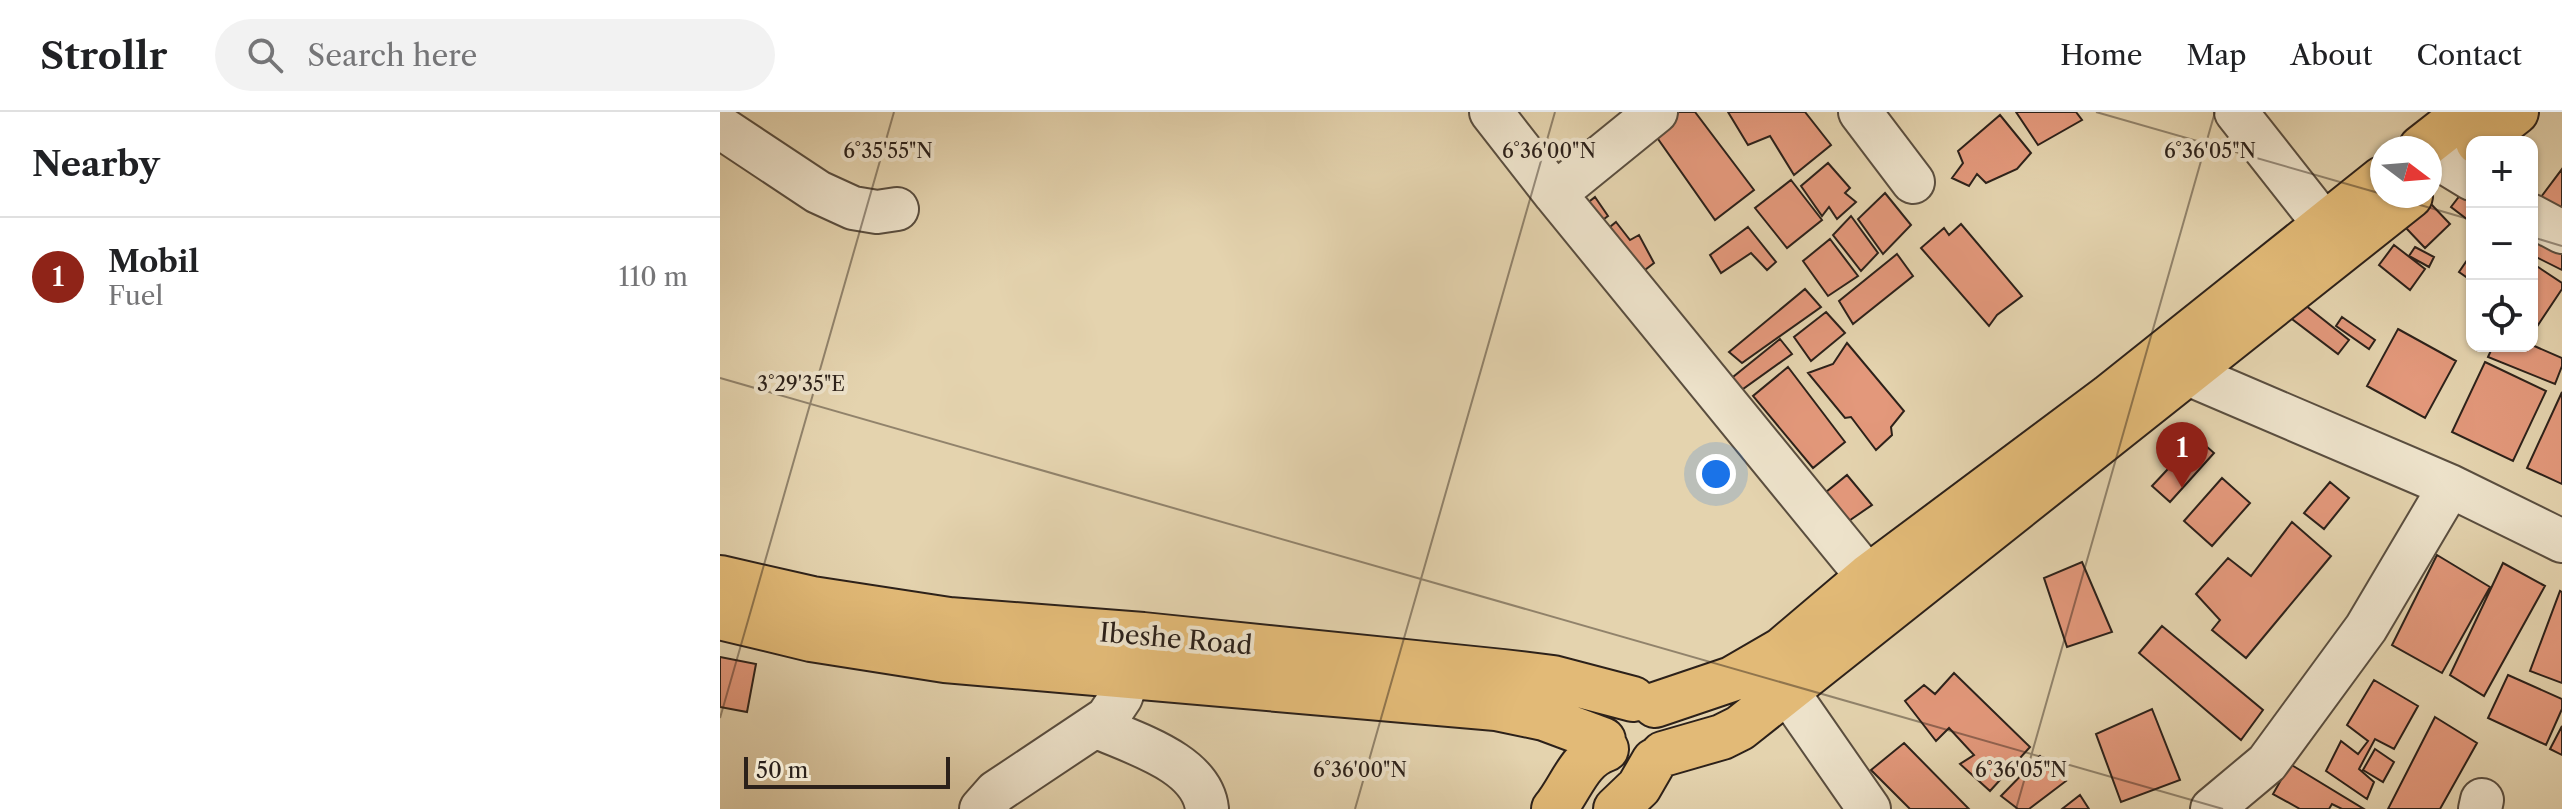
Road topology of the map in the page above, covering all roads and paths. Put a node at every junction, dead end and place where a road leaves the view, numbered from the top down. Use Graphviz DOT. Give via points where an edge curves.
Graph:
graph roads {
  1 [pos="1491,112"];
  2 [pos="1656,112"];
  3 [pos="1860,112"];
  4 [pos="2236,112"];
  5 [pos="2467,112"];
  6 [pos="2516,112"];
  7 [pos="720,127"];
  8 [pos="2454,160"];
  9 [pos="1913,182"];
  10 [pos="2370,189"];
  11 [pos="1555,194"];
  12 [pos="2393,208"];
  13 [pos="897,209"];
  14 [pos="2538,219"];
  15 [pos="2325,225"];
  16 [pos="2562,232"];
  17 [pos="2176,363"];
  18 [pos="2450,486"];
  19 [pos="2562,541"];
  20 [pos="1868,577"];
  21 [pos="720,578"];
  22 [pos="720,617"];
  23 [pos="1129,675"];
  24 [pos="1787,691"];
  25 [pos="1644,702"];
  26 [pos="1095,726"];
  27 [pos="1604,744"];
  28 [pos="1658,758"];
  29 [pos="981,809"];
  30 [pos="1207,809"];
  31 [pos="1554,809"];
  32 [pos="1616,809"];
  33 [pos="1869,809"];
  34 [pos="2212,809"];
  1 -- 11 [label="street"];
  2 -- 11 [label="street"];
  3 -- 9 [label="street"];
  4 -- 15 [label="street"];
  5 -- 8 [label="main road"];
  6 -- 8 [label="main road"];
  7 -- 13 [label="street" via="841,203 877,212"];
  10 -- 15 [label="main road"];
  11 -- 20 [label="street"];
  12 -- 17 [label="main road"];
  14 -- 16 [label="street"];
  15 -- 17 [label="main road"];
  17 -- 18 [label="street"];
  17 -- 20 [label="main road"];
  17 -- 24 [label="main road"];
  18 -- 19 [label="street"];
  18 -- 34 [label="street" via="2366,628 2276,751"];
  20 -- 25 [label="main road" via="1782,650 1732,679"];
  21 -- 25 [label="main road, Ibeshe Road" via="812,599 949,620 1553,678"];
  22 -- 23 [label="main road, Ibeshe Road" via="811,639 945,660"];
  23 -- 26 [label="street" via="1121,697"];
  23 -- 27 [label="main road, Ibeshe Road" via="1496,708 1544,718"];
  24 -- 28 [label="main road" via="1740,728"];
  24 -- 33 [label="street"];
  25 -- 27 [label="main road" via="1612,708"];
  25 -- 28 [label="main road" via="1663,712 1669,722 1668,744"];
  26 -- 29 [label="street" via="996,792"];
  26 -- 30 [label="street" via="1170,760 1193,777"];
  27 -- 28 [label="main road" via="1622,764 1633,767"];
  27 -- 31 [label="main road" via="1584,761"];
  28 -- 32 [label="main road"];
}
